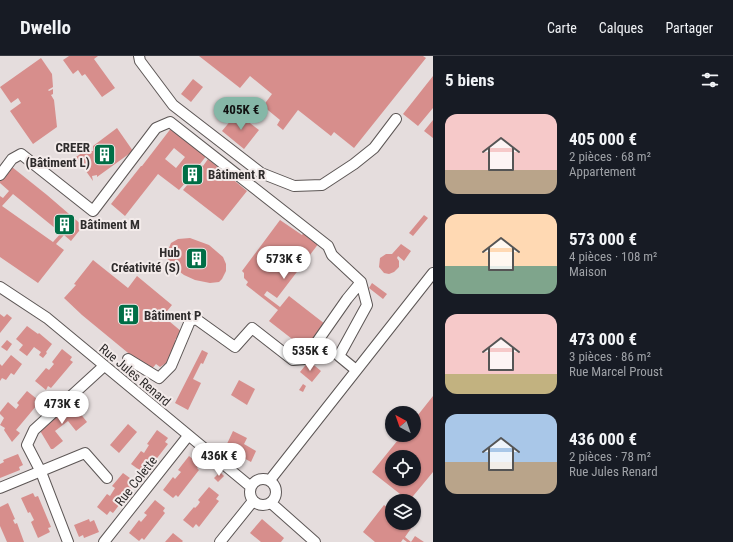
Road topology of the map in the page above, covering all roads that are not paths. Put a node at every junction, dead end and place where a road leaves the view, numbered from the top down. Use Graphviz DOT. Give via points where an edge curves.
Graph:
graph roads {
  1 [pos="139,56"];
  2 [pos="396,119"];
  3 [pos="0,175"];
  4 [pos="433,273"];
  5 [pos="361,282"];
  6 [pos="0,287"];
  7 [pos="128,359"];
  8 [pos="104,366"];
  9 [pos="356,370"];
  10 [pos="188,436"];
  11 [pos="41,472"];
  12 [pos="107,478"];
  13 [pos="270,480"];
  14 [pos="251,487"];
  15 [pos="0,488"];
  16 [pos="254,501"];
  17 [pos="271,503"];
  18 [pos="68,542"];
  19 [pos="104,542"];
  20 [pos="220,542"];
  21 [pos="315,542"];
  1 -- 2 [label="street" via="173,105 261,173 294,186 322,185 354,164 374,148"];
  3 -- 5 [label="street" via="12,159 21,154 93,211 156,128 170,122 328,246 332,255"];
  4 -- 9 [label="street"];
  5 -- 7 [label="street" via="305,359 293,360 252,328 235,347 196,319 190,321 171,366 159,378"];
  5 -- 9 [label="street" via="367,305 339,356"];
  6 -- 8 [label="street, Rue Jules Renard" via="47,318"];
  8 -- 10 [label="street, Rue Jules Renard"];
  8 -- 11 [label="street" via="34,430 27,445"];
  9 -- 13 [label="street"];
  10 -- 14 [label="street, Rue Jules Renard"];
  10 -- 19 [label="street, Rue Colette"];
  11 -- 12 [label="street" via="85,453"];
  11 -- 15 [label="street"];
  11 -- 18 [label="street"];
  13 -- 14 [label="street" via="259,479"];
  13 -- 17 [label="street" via="277,488 275,499"];
  14 -- 16 [label="street" via="250,492"];
  16 -- 17 [label="street" via="265,505"];
  16 -- 20 [label="street"];
  17 -- 21 [label="street"];
}
